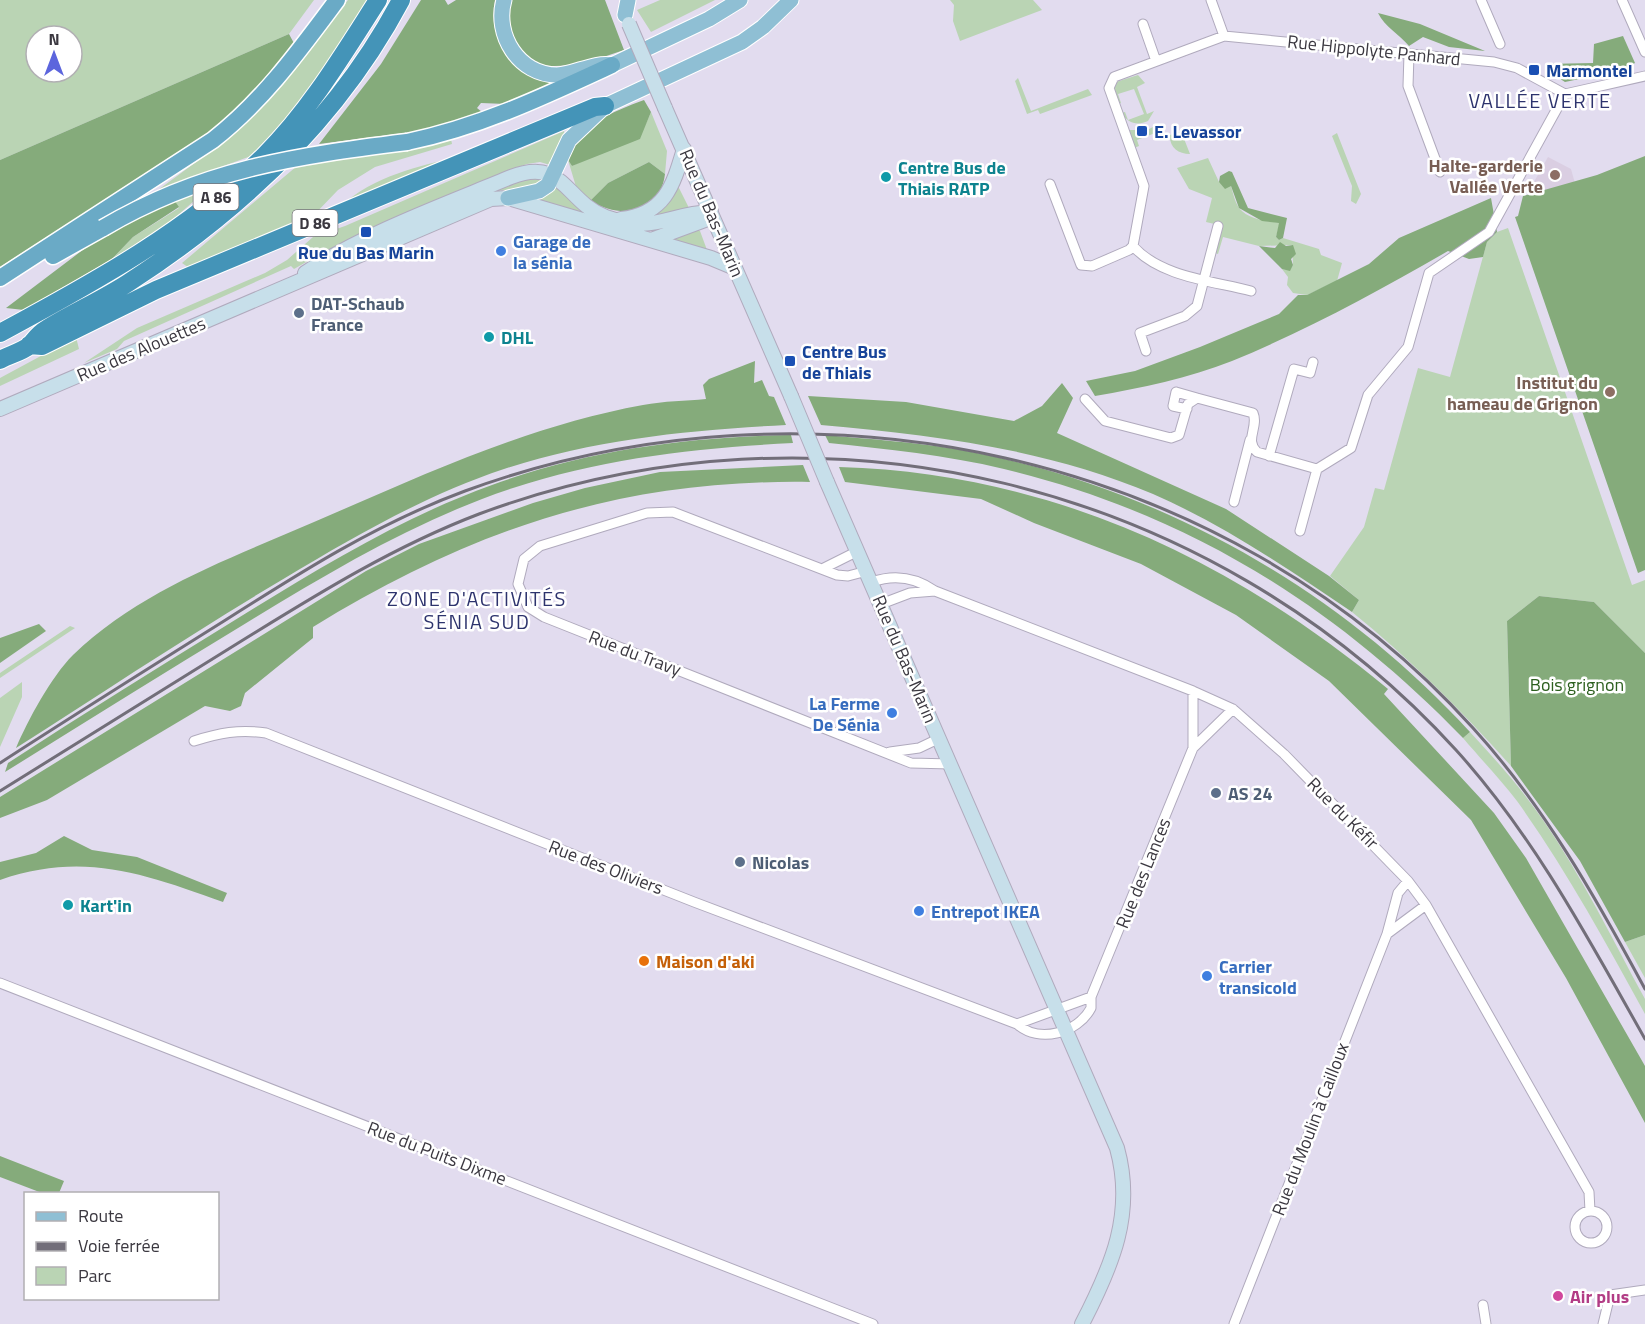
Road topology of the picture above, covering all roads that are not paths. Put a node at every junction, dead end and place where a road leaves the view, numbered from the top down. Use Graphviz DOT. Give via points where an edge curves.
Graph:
graph roads {
  1 [pos="337,0"];
  2 [pos="378,0"];
  3 [pos="401,0"];
  4 [pos="504,0"];
  5 [pos="619,0"];
  6 [pos="740,0"];
  7 [pos="791,0"];
  8 [pos="1211,0"];
  9 [pos="1481,0"];
  10 [pos="1622,0"];
  11 [pos="627,13"];
  12 [pos="1143,24"];
  13 [pos="1224,36"];
  14 [pos="1500,44"];
  15 [pos="1645,52"];
  16 [pos="1409,54"];
  17 [pos="1156,61"];
  18 [pos="612,64"];
  19 [pos="1645,76"];
  20 [pos="1565,94"];
  21 [pos="605,106"];
  22 [pos="684,148"];
  23 [pos="1440,172"];
  24 [pos="555,175"];
  25 [pos="1050,184"];
  26 [pos="508,198"];
  27 [pos="711,212"];
  28 [pos="615,219"];
  29 [pos="1218,226"];
  30 [pos="651,240"];
  31 [pos="1133,246"];
  32 [pos="735,268"];
  33 [pos="0,278"];
  34 [pos="1203,278"];
  35 [pos="0,287"];
  36 [pos="282,288"];
  37 [pos="1251,291"];
  38 [pos="0,333"];
  39 [pos="29,345"];
  40 [pos="1146,351"];
  41 [pos="0,360"];
  42 [pos="1313,362"];
  43 [pos="1197,398"];
  44 [pos="1085,399"];
  45 [pos="0,410"];
  46 [pos="1187,410"];
  47 [pos="1250,440"];
  48 [pos="1269,456"];
  49 [pos="1317,468"];
  50 [pos="1234,502"];
  51 [pos="1300,531"];
  52 [pos="858,551"];
  53 [pos="824,568"];
  54 [pos="869,576"];
  55 [pos="935,591"];
  56 [pos="881,604"];
  57 [pos="1193,691"];
  58 [pos="1233,709"];
  59 [pos="940,738"];
  60 [pos="194,741"];
  61 [pos="1193,748"];
  62 [pos="888,752"];
  63 [pos="951,765"];
  64 [pos="1408,881"];
  65 [pos="1426,905"];
  66 [pos="1387,934"];
  67 [pos="0,983"];
  68 [pos="1091,997"];
  69 [pos="1058,1010"];
  70 [pos="1017,1024"];
  71 [pos="1068,1032"];
  72 [pos="1590,1211"];
  73 [pos="1645,1290"];
  74 [pos="1483,1305"];
  75 [pos="873,1324"];
  76 [pos="1082,1324"];
  77 [pos="1234,1324"];
  78 [pos="1486,1324"];
  79 [pos="1603,1324"];
  1 -- 33 [label="highway" via="269,89 236,122"];
  2 -- 38 [label="highway, A 86" via="338,63 266,155 144,250"];
  3 -- 39 [label="highway, A 86" via="357,72 312,130 246,196 189,242 128,283 42,331"];
  4 -- 18 [label="main road" via="502,24 507,42 518,58 534,70 560,75 602,63"];
  5 -- 11 [label="main road, Rue du Bas-Marin"];
  6 -- 18 [label="main road" via="709,19"];
  7 -- 21 [label="main road, D 86" via="742,42"];
  8 -- 13 [label="street"];
  9 -- 14 [label="street"];
  10 -- 15 [label="street"];
  11 -- 22 [label="main road, Rue du Bas-Marin, bridge"];
  12 -- 17 [label="street"];
  13 -- 16 [label="street, Rue Hippolyte Panhard"];
  13 -- 17 [label="street, Rue Hippolyte Panhard"];
  16 -- 20 [label="street, Rue Hippolyte Panhard" via="1506,65"];
  16 -- 23 [label="street" via="1408,86"];
  17 -- 31 [label="street, Rue Hippolyte Panhard" via="1114,77 1109,88 1144,186"];
  18 -- 35 [label="highway, bridge" via="495,117 442,135 279,160 218,175 159,198"];
  19 -- 20 [label="street"];
  20 -- 49 [label="street" via="1489,232 1429,273 1408,347 1368,395 1351,448"];
  21 -- 24 [label="main road" via="569,140"];
  21 -- 39 [label="highway, D 86" via="286,234 118,307 47,344"];
  22 -- 27 [label="main road, Rue du Bas-Marin"];
  22 -- 28 [label="main road" via="672,188 663,200 642,214"];
  24 -- 26 [label="main road" via="539,191"];
  24 -- 28 [label="main road" via="585,206"];
  24 -- 36 [label="main road" via="536,170 511,177 325,259"];
  25 -- 31 [label="street" via="1081,265 1092,266"];
  26 -- 30 [label="main road"];
  26 -- 36 [label="main road" via="484,200"];
  27 -- 28 [label="main road" via="692,213 648,226"];
  27 -- 30 [label="main road" via="705,220"];
  27 -- 32 [label="main road, Rue du Bas-Marin"];
  29 -- 34 [label="street"];
  30 -- 32 [label="main road"];
  31 -- 34 [label="street" via="1146,260 1162,268"];
  32 -- 52 [label="main road, Rue du Bas-Marin, bridge"];
  34 -- 37 [label="street"];
  34 -- 40 [label="street" via="1199,302 1191,313 1140,333"];
  36 -- 45 [label="main road, Rue des Alouettes"];
  39 -- 41 [label="highway, A 86"];
  42 -- 48 [label="street" via="1310,373 1294,369"];
  43 -- 46 [label="street" via="1188,404"];
  43 -- 46 [label="street" via="1176,392 1173,406"];
  43 -- 47 [label="street" via="1253,413"];
  44 -- 46 [label="street" via="1105,421 1171,438 1180,433"];
  47 -- 48 [label="street" via="1254,450"];
  47 -- 50 [label="street"];
  48 -- 49 [label="street"];
  49 -- 51 [label="street"];
  52 -- 53 [label="street"];
  52 -- 54 [label="main road, Rue du Bas-Marin"];
  53 -- 54 [label="street, Rue du Travy" via="842,576"];
  53 -- 62 [label="street, Rue du Travy" via="673,512 647,513 540,546 524,559 518,584 528,607 544,617"];
  54 -- 55 [label="street, Rue du Kéfir" via="922,582"];
  54 -- 56 [label="main road, Rue du Bas-Marin"];
  55 -- 56 [label="street, Rue du Kéfir" via="910,592"];
  55 -- 57 [label="street, Rue du Kéfir"];
  56 -- 59 [label="main road, Rue du Bas-Marin"];
  57 -- 58 [label="street, Rue du Kéfir"];
  57 -- 61 [label="street, Rue des Lances"];
  58 -- 61 [label="street, Rue des Lances"];
  58 -- 64 [label="street, Rue du Kéfir" via="1284,754"];
  59 -- 62 [label="street, Rue du Travy" via="919,748"];
  59 -- 63 [label="main road, Rue du Bas-Marin"];
  60 -- 70 [label="street, Rue des Oliviers" via="244,730 266,733"];
  61 -- 68 [label="street, Rue des Lances"];
  62 -- 63 [label="street, Rue du Travy" via="912,764"];
  63 -- 69 [label="main road, Rue du Bas-Marin"];
  64 -- 65 [label="street, Rue du Kéfir"];
  64 -- 66 [label="street, Rue du Moulin à Cailloux" via="1398,892"];
  65 -- 66 [label="street"];
  65 -- 72 [label="street, Rue du Kéfir" via="1589,1192"];
  66 -- 77 [label="street, Rue du Moulin à Cailloux"];
  67 -- 75 [label="street, Rue du Puits Dixme"];
  68 -- 69 [label="street"];
  68 -- 71 [label="street, Rue des Lances" via="1088,1013"];
  69 -- 70 [label="street"];
  69 -- 71 [label="main road, Rue du Bas-Marin"];
  70 -- 71 [label="street, Rue des Oliviers" via="1033,1033"];
  71 -- 76 [label="main road, Rue du Bas-Marin" via="1117,1148 1125,1189 1119,1233"];
  73 -- 79 [label="street" via="1610,1295"];
  74 -- 78 [label="street"];
}
